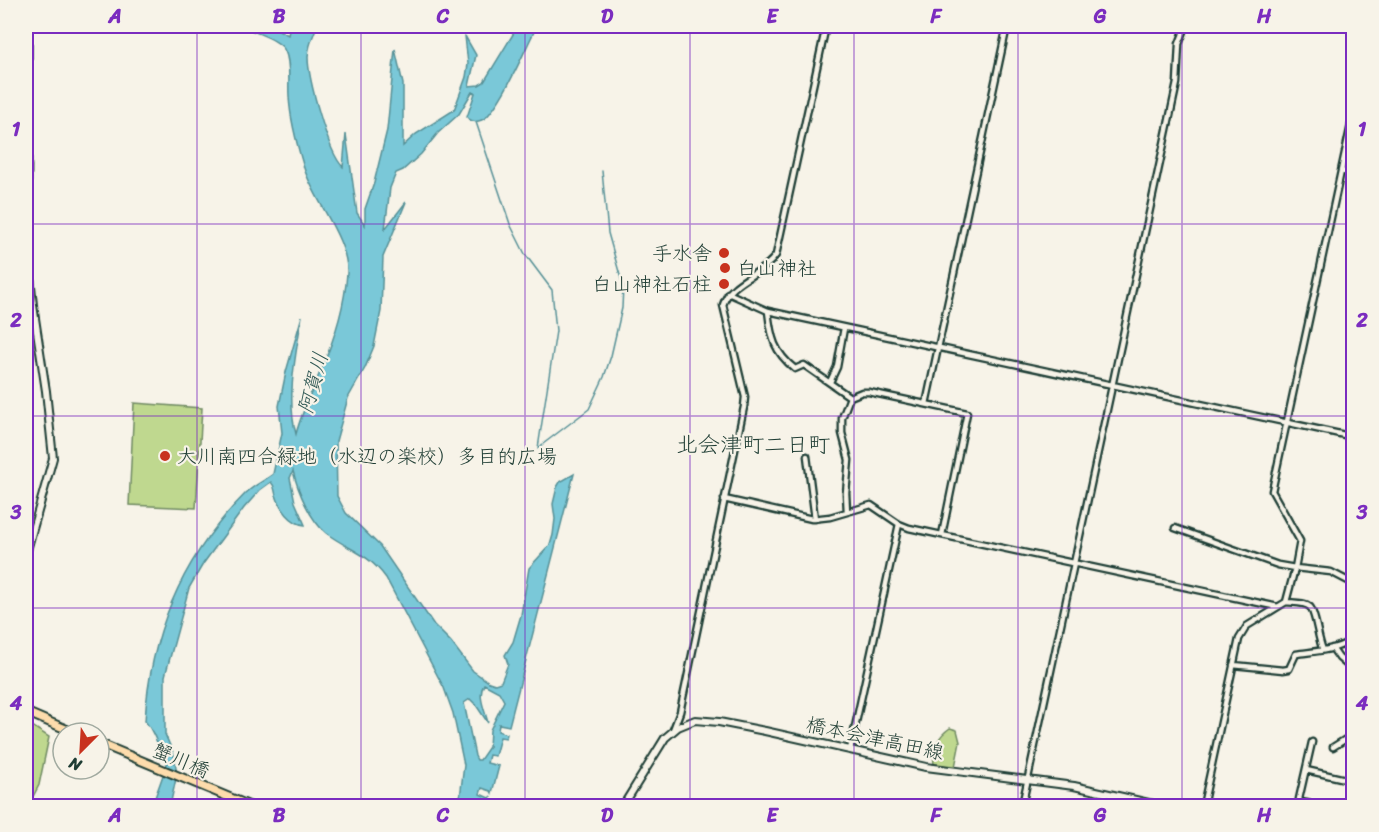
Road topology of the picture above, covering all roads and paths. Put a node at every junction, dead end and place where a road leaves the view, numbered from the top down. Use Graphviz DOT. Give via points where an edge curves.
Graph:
graph roads {
  1 [pos="28,26"];
  2 [pos="826,26"];
  3 [pos="1007,26"];
  4 [pos="1186,26"];
  5 [pos="1353,111"];
  6 [pos="1341,171"];
  7 [pos="1353,174"];
  8 [pos="728,293"];
  9 [pos="768,311"];
  10 [pos="844,328"];
  11 [pos="938,348"];
  12 [pos="830,382"];
  13 [pos="1112,384"];
  14 [pos="850,397"];
  15 [pos="926,404"];
  16 [pos="1286,422"];
  17 [pos="1353,437"];
  18 [pos="807,456"];
  19 [pos="724,499"];
  20 [pos="847,512"];
  21 [pos="814,519"];
  22 [pos="899,524"];
  23 [pos="1175,528"];
  24 [pos="942,535"];
  25 [pos="26,554"];
  26 [pos="1073,564"];
  27 [pos="1295,568"];
  28 [pos="1353,585"];
  29 [pos="1286,602"];
  30 [pos="1278,607"];
  31 [pos="1353,637"];
  32 [pos="1332,648"];
  33 [pos="1323,650"];
  34 [pos="1233,665"];
  35 [pos="1353,671"];
  36 [pos="26,712"];
  37 [pos="51,723"];
  38 [pos="1353,726"];
  39 [pos="673,730"];
  40 [pos="1351,739"];
  41 [pos="1312,742"];
  42 [pos="1333,747"];
  43 [pos="111,748"];
  44 [pos="850,750"];
  45 [pos="1306,770"];
  46 [pos="1028,780"];
  47 [pos="1353,781"];
  48 [pos="250,807"];
  49 [pos="623,807"];
  50 [pos="1022,807"];
  51 [pos="1162,807"];
  52 [pos="1203,807"];
  53 [pos="1322,807"];
  1 -- 25 [label="main road" via="27,246 53,458"];
  2 -- 8 [label="street" via="776,255"];
  3 -- 11 [label="street"];
  4 -- 13 [label="street" via="1179,44 1178,83"];
  5 -- 6 [label="street"];
  6 -- 7 [label="street"];
  6 -- 16 [label="street"];
  8 -- 9 [label="street"];
  8 -- 19 [label="street" via="723,309 745,397"];
  9 -- 10 [label="street"];
  9 -- 12 [label="street" via="779,354 795,369 804,365"];
  10 -- 11 [label="street"];
  10 -- 12 [label="street" via="837,367"];
  11 -- 13 [label="street"];
  11 -- 15 [label="street"];
  12 -- 14 [label="street"];
  13 -- 16 [label="street"];
  13 -- 26 [label="street"];
  14 -- 15 [label="street" via="864,392"];
  14 -- 20 [label="street" via="842,418 849,459"];
  15 -- 24 [label="street" via="967,413"];
  16 -- 17 [label="street"];
  16 -- 27 [label="street" via="1272,491 1300,540"];
  18 -- 21 [label="street"];
  19 -- 21 [label="street"];
  19 -- 39 [label="street"];
  20 -- 21 [label="street"];
  20 -- 22 [label="street" via="871,505"];
  22 -- 24 [label="street"];
  22 -- 44 [label="street"];
  23 -- 27 [label="street"];
  24 -- 26 [label="street"];
  26 -- 30 [label="street"];
  26 -- 46 [label="street"];
  27 -- 28 [label="street" via="1331,572"];
  27 -- 29 [label="street"];
  29 -- 30 [label="street"];
  29 -- 33 [label="street" via="1312,610"];
  30 -- 34 [label="street" via="1242,631"];
  31 -- 32 [label="street"];
  32 -- 33 [label="street"];
  32 -- 35 [label="street"];
  33 -- 34 [label="street" via="1296,654 1292,666 1283,670"];
  34 -- 52 [label="street"];
  36 -- 37 [label="main road"];
  38 -- 40 [label="street"];
  39 -- 44 [label="main road, 橋本会津高田線" via="695,720 719,722"];
  39 -- 49 [label="main road"];
  40 -- 42 [label="street"];
  41 -- 45 [label="street"];
  43 -- 48 [label="main road, 蟹川橋"];
  44 -- 46 [label="main road, 橋本会津高田線" via="926,767"];
  45 -- 47 [label="street"];
  45 -- 53 [label="street" via="1299,799"];
  46 -- 50 [label="street"];
  46 -- 51 [label="main road, 橋本会津高田線" via="1074,786"];
}
